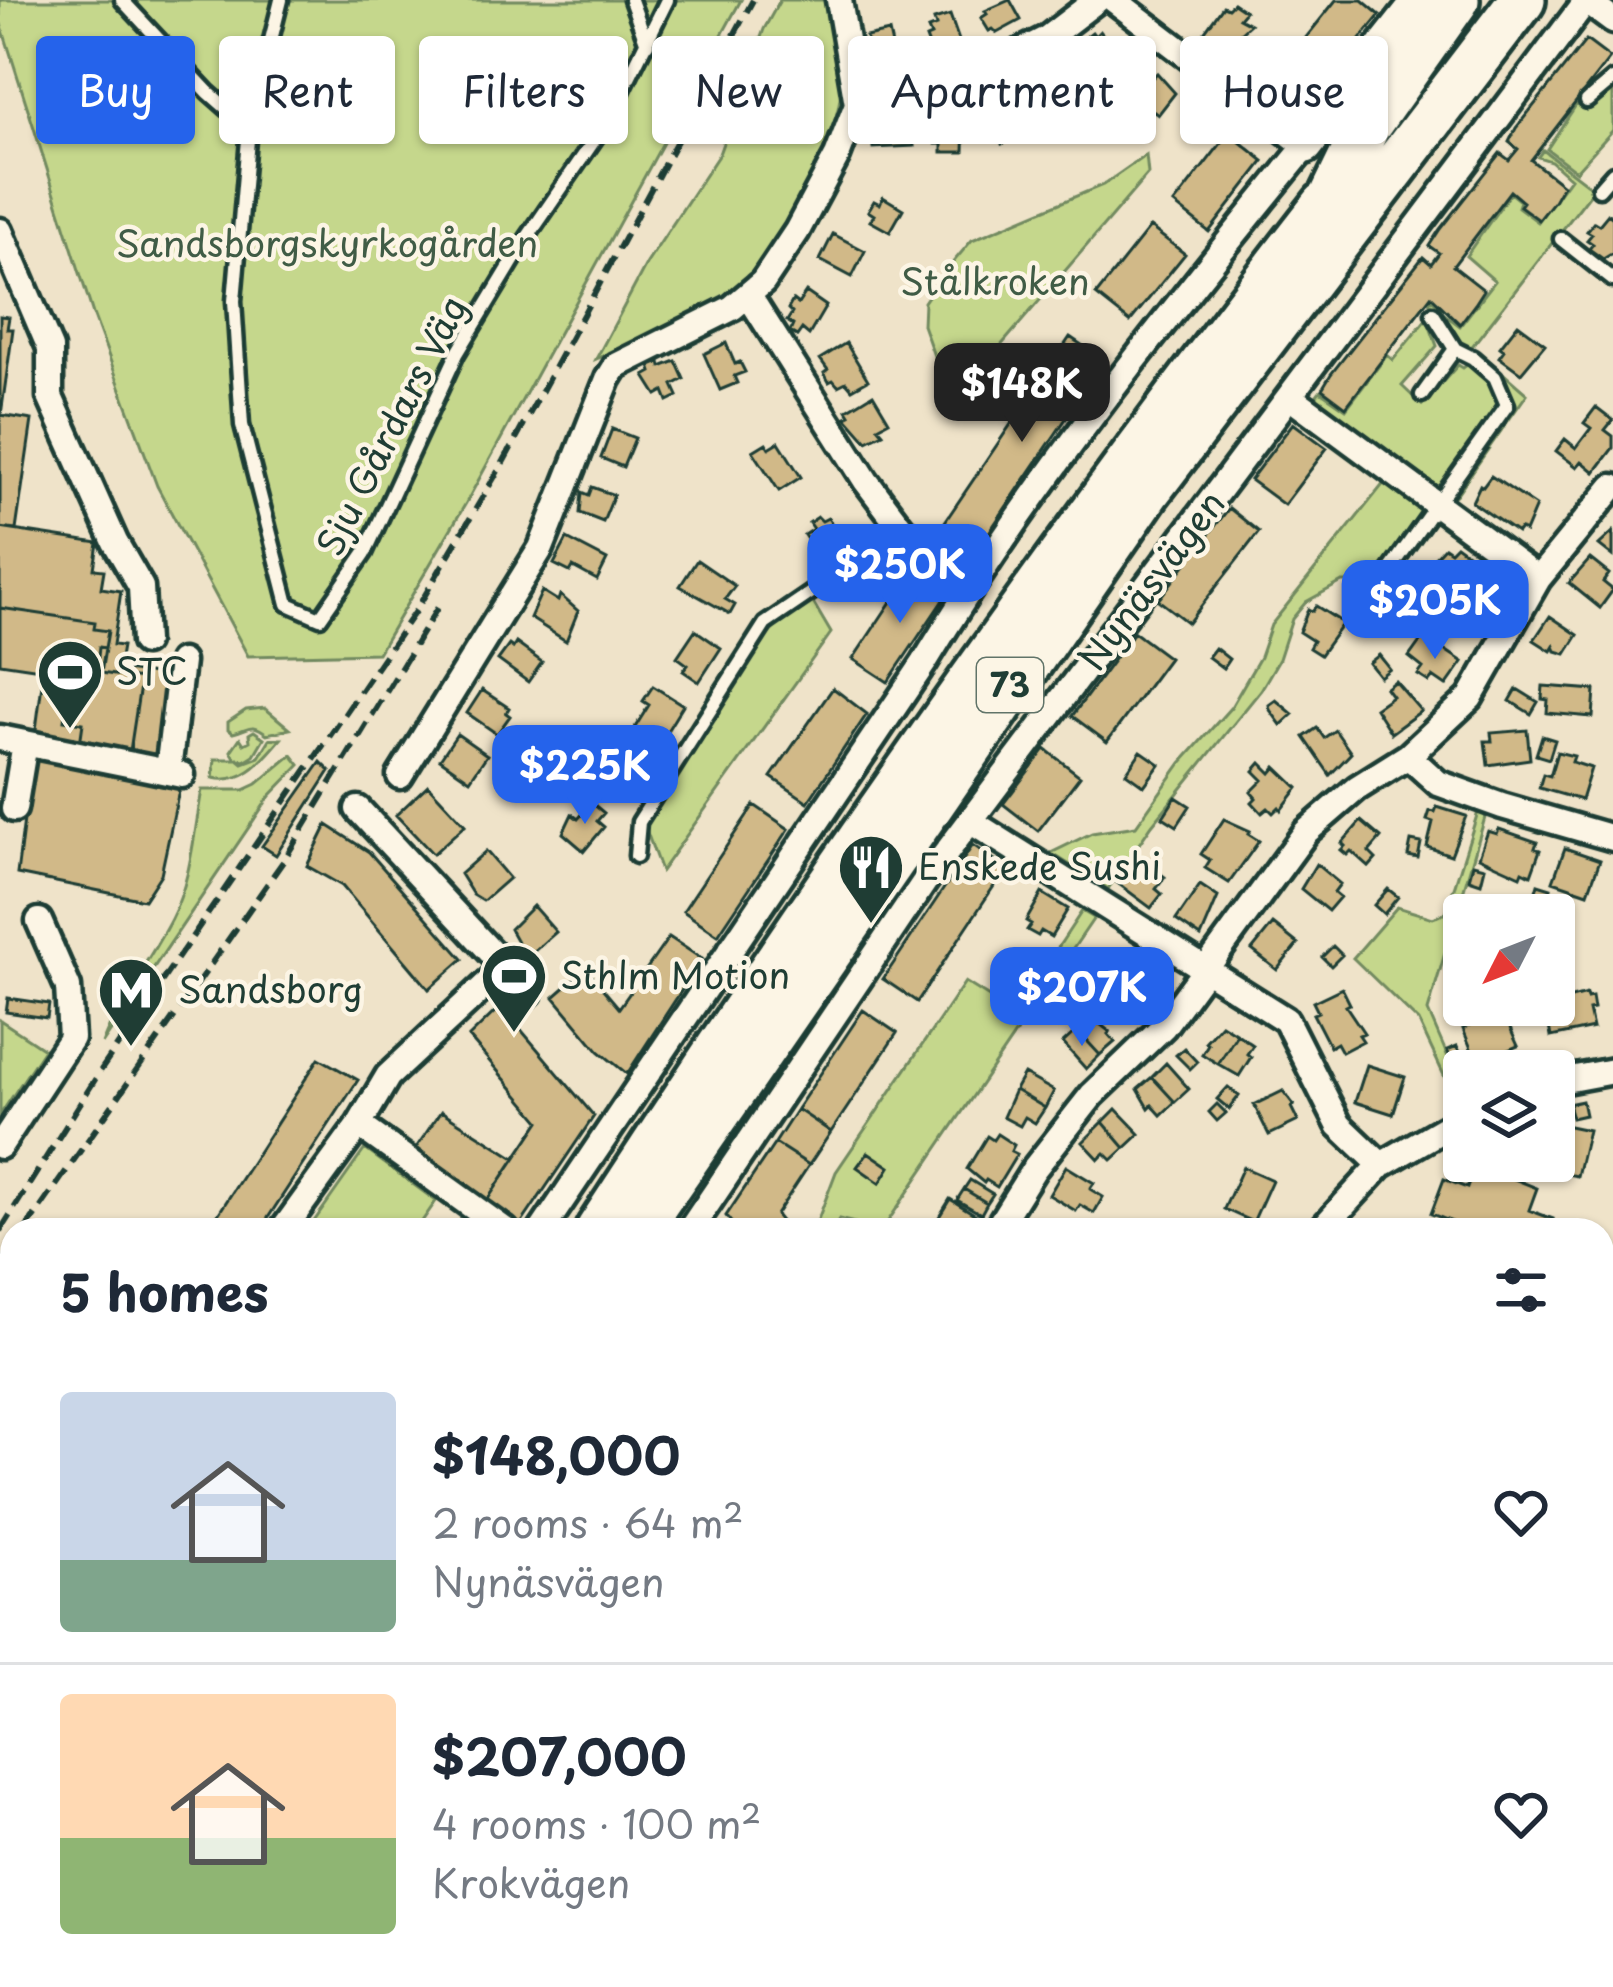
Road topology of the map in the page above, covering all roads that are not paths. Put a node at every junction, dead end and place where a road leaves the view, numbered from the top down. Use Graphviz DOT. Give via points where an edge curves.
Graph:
graph roads {
  1 [pos="122,0"];
  2 [pos="281,0"];
  3 [pos="631,0"];
  4 [pos="667,0"];
  5 [pos="839,0"];
  6 [pos="1097,0"];
  7 [pos="1114,0"];
  8 [pos="1421,0"];
  9 [pos="1456,0"];
  10 [pos="1483,0"];
  11 [pos="1522,0"];
  12 [pos="1554,0"];
  13 [pos="1586,1"];
  14 [pos="1613,21"];
  15 [pos="272,36"];
  16 [pos="1050,36"];
  17 [pos="647,44"];
  18 [pos="848,52"];
  19 [pos="1613,79"];
  20 [pos="1587,101"];
  21 [pos="219,102"];
  22 [pos="848,127"];
  23 [pos="248,144"];
  24 [pos="1306,146"];
  25 [pos="1403,154"];
  26 [pos="1613,173"];
  27 [pos="1599,189"];
  28 [pos="1334,194"];
  29 [pos="0,231"];
  30 [pos="1561,239"];
  31 [pos="1612,280"];
  32 [pos="749,296"];
  33 [pos="1433,314"];
  34 [pos="1455,349"];
  35 [pos="1422,394"];
  36 [pos="1291,397"];
  37 [pos="1613,487"];
  38 [pos="1439,506"];
  39 [pos="903,530"];
  40 [pos="975,578"];
  41 [pos="1538,579"];
  42 [pos="1370,598"];
  43 [pos="144,642"];
  44 [pos="182,662"];
  45 [pos="12,741"];
  46 [pos="1408,756"];
  47 [pos="400,776"];
  48 [pos="10,804"];
  49 [pos="358,809"];
  50 [pos="970,821"];
  51 [pos="1613,838"];
  52 [pos="636,856"];
  53 [pos="39,920"];
  54 [pos="505,967"];
  55 [pos="1207,969"];
  56 [pos="529,993"];
  57 [pos="1613,1072"];
  58 [pos="1575,1078"];
  59 [pos="358,1125"];
  60 [pos="1443,1129"];
  61 [pos="0,1146"];
  62 [pos="1381,1165"];
  63 [pos="292,1218"];
  64 [pos="488,1218"];
  65 [pos="550,1218"];
  66 [pos="607,1218"];
  67 [pos="645,1218"];
  68 [pos="697,1218"];
  69 [pos="1003,1218"];
  70 [pos="1332,1218"];
  1 -- 21 [label="lane"];
  2 -- 15 [label="lane"];
  3 -- 17 [label="lane"];
  4 -- 17 [label="lane, Sju Gårdars Väg"];
  5 -- 18 [label="street"];
  6 -- 16 [label="street"];
  7 -- 24 [label="street"];
  8 -- 24 [label="street"];
  9 -- 28 [label="highway" via="1366,126"];
  10 -- 28 [label="highway, 73"];
  11 -- 25 [label="highway, Nynäsvägen / 73"];
  12 -- 25 [label="highway"];
  13 -- 14 [label="street"];
  13 -- 36 [label="street, Nynäsvägen"];
  17 -- 23 [label="lane, Sju Gårdars Väg" via="608,120 457,354 365,553 320,618 288,604 242,424 234,302"];
  19 -- 20 [label="lane"];
  22 -- 32 [label="street" via="797,231"];
  24 -- 40 [label="street" via="1114,382"];
  25 -- 67 [label="highway, Nynäsvägen / 73" via="1059,615"];
  26 -- 27 [label="lane"];
  28 -- 66 [label="highway, 73" via="938,723"];
  29 -- 43 [label="street" via="50,348 50,398 140,587"];
  30 -- 31 [label="lane"];
  32 -- 39 [label="street"];
  32 -- 47 [label="street" via="616,366 542,548"];
  33 -- 34 [label="lane"];
  34 -- 35 [label="lane"];
  34 -- 38 [label="lane" via="1495,377 1507,405"];
  36 -- 38 [label="street"];
  36 -- 50 [label="street, Nynäsvägen"];
  37 -- 41 [label="street"];
  38 -- 41 [label="street"];
  38 -- 42 [label="lane"];
  39 -- 40 [label="street"];
  39 -- 52 [label="lane" via="765,624 640,822"];
  40 -- 65 [label="street"];
  41 -- 46 [label="street" via="1470,698"];
  44 -- 45 [label="street" via="175,773"];
  45 -- 48 [label="street"];
  46 -- 51 [label="street" via="1438,783"];
  46 -- 55 [label="street" via="1306,832"];
  49 -- 54 [label="street"];
  50 -- 55 [label="street"];
  50 -- 68 [label="street, Nynäsvägen"];
  53 -- 61 [label="street" via="68,987 71,1038"];
  54 -- 56 [label="street"];
  54 -- 59 [label="street" via="388,1076"];
  55 -- 62 [label="street" via="1286,1020 1340,1124"];
  55 -- 69 [label="street" via="1092,1095"];
  57 -- 58 [label="street"];
  59 -- 63 [label="street"];
  59 -- 64 [label="street"];
  60 -- 62 [label="street"];
  62 -- 70 [label="street"];
}
